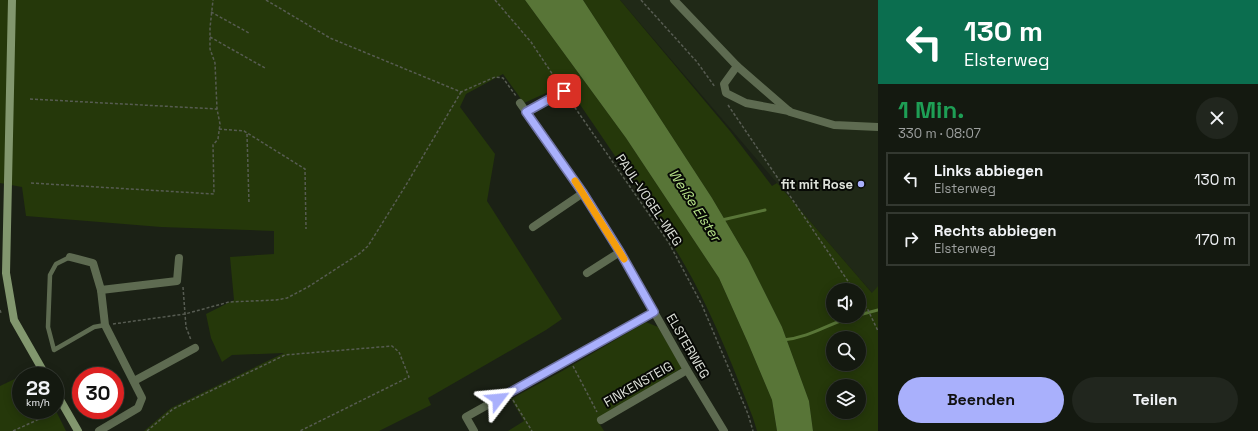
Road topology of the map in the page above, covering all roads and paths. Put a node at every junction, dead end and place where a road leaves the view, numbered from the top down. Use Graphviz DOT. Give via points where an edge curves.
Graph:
graph roads {
  1 [pos="12,0"];
  2 [pos="213,0"];
  3 [pos="266,0"];
  4 [pos="495,0"];
  5 [pos="641,0"];
  6 [pos="674,0"];
  7 [pos="211,12"];
  8 [pos="249,34"];
  9 [pos="210,37"];
  10 [pos="737,66"];
  11 [pos="265,68"];
  12 [pos="718,90"];
  13 [pos="564,91"];
  14 [pos="461,92"];
  15 [pos="30,99"];
  16 [pos="520,102"];
  17 [pos="727,103"];
  18 [pos="217,109"];
  19 [pos="526,112"];
  20 [pos="790,112"];
  21 [pos="878,127"];
  22 [pos="219,129"];
  23 [pos="247,134"];
  24 [pos="31,183"];
  25 [pos="583,193"];
  26 [pos="249,204"];
  27 [pos="533,227"];
  28 [pos="306,229"];
  29 [pos="620,252"];
  30 [pos="70,257"];
  31 [pos="179,258"];
  32 [pos="587,273"];
  33 [pos="180,282"];
  34 [pos="849,283"];
  35 [pos="101,290"];
  36 [pos="866,307"];
  37 [pos="0,310"];
  38 [pos="654,312"];
  39 [pos="1,313"];
  40 [pos="185,314"];
  41 [pos="105,324"];
  42 [pos="878,331"];
  43 [pos="195,348"];
  44 [pos="570,359"];
  45 [pos="41,367"];
  46 [pos="687,370"];
  47 [pos="134,381"];
  48 [pos="509,393"];
  49 [pos="64,408"];
  50 [pos="40,419"];
  51 [pos="601,420"];
  52 [pos="13,431"];
  53 [pos="78,431"];
  54 [pos="99,431"];
  55 [pos="147,431"];
  56 [pos="300,431"];
  57 [pos="474,431"];
  58 [pos="532,431"];
  59 [pos="724,431"];
  60 [pos="753,431"];
  1 -- 45 [label="main road" via="6,273 14,320"];
  2 -- 7 [label="path"];
  3 -- 14 [label="path" via="330,38"];
  4 -- 13 [label="path, PAUL-VOGEL-WEG" via="531,42"];
  5 -- 12 [label="path" via="697,62"];
  6 -- 10 [label="street"];
  7 -- 8 [label="path"];
  7 -- 9 [label="path"];
  9 -- 11 [label="path"];
  9 -- 18 [label="path" via="210,48 215,63"];
  10 -- 20 [label="street"];
  10 -- 20 [label="street" via="724,84 726,93 746,103"];
  13 -- 19 [label="street"];
  13 -- 60 [label="path, PAUL-VOGEL-WEG" via="669,243 702,305"];
  14 -- 16 [label="path" via="495,77 503,78"];
  14 -- 40 [label="path" via="414,173 368,246 359,254 287,298 229,302"];
  15 -- 18 [label="path"];
  16 -- 19 [label="street, ELSTERWEG"];
  17 -- 34 [label="path"];
  18 -- 22 [label="path"];
  19 -- 25 [label="street, ELSTERWEG"];
  20 -- 21 [label="street" via="834,125"];
  22 -- 23 [label="path" via="244,131"];
  22 -- 24 [label="path" via="218,138 213,145 214,194"];
  23 -- 26 [label="path"];
  23 -- 28 [label="path" via="305,169"];
  25 -- 27 [label="street"];
  25 -- 29 [label="street, ELSTERWEG"];
  29 -- 32 [label="street"];
  29 -- 38 [label="street, ELSTERWEG"];
  30 -- 35 [label="street" via="94,263"];
  30 -- 41 [label="lane" via="56,264 50,275 48,327 54,350 94,327"];
  31 -- 33 [label="street"];
  33 -- 35 [label="street"];
  33 -- 40 [label="path"];
  35 -- 41 [label="street"];
  36 -- 42 [label="path"];
  37 -- 39 [label="path"];
  38 -- 44 [label="street"];
  38 -- 46 [label="street, ELSTERWEG"];
  40 -- 41 [label="path"];
  40 -- 43 [label="path" via="186,327"];
  41 -- 47 [label="street"];
  43 -- 47 [label="street"];
  44 -- 48 [label="street"];
  44 -- 51 [label="path"];
  46 -- 51 [label="street, FINKENSTEIG"];
  46 -- 59 [label="street, ELSTERWEG"];
  47 -- 54 [label="street" via="142,398 138,408"];
  48 -- 57 [label="street" via="466,418"];
  48 -- 58 [label="path"];
  49 -- 53 [label="main road"];
  50 -- 52 [label="path"];
  55 -- 56 [label="path" via="173,409 285,355 392,346 399,352 409,377"];
}
